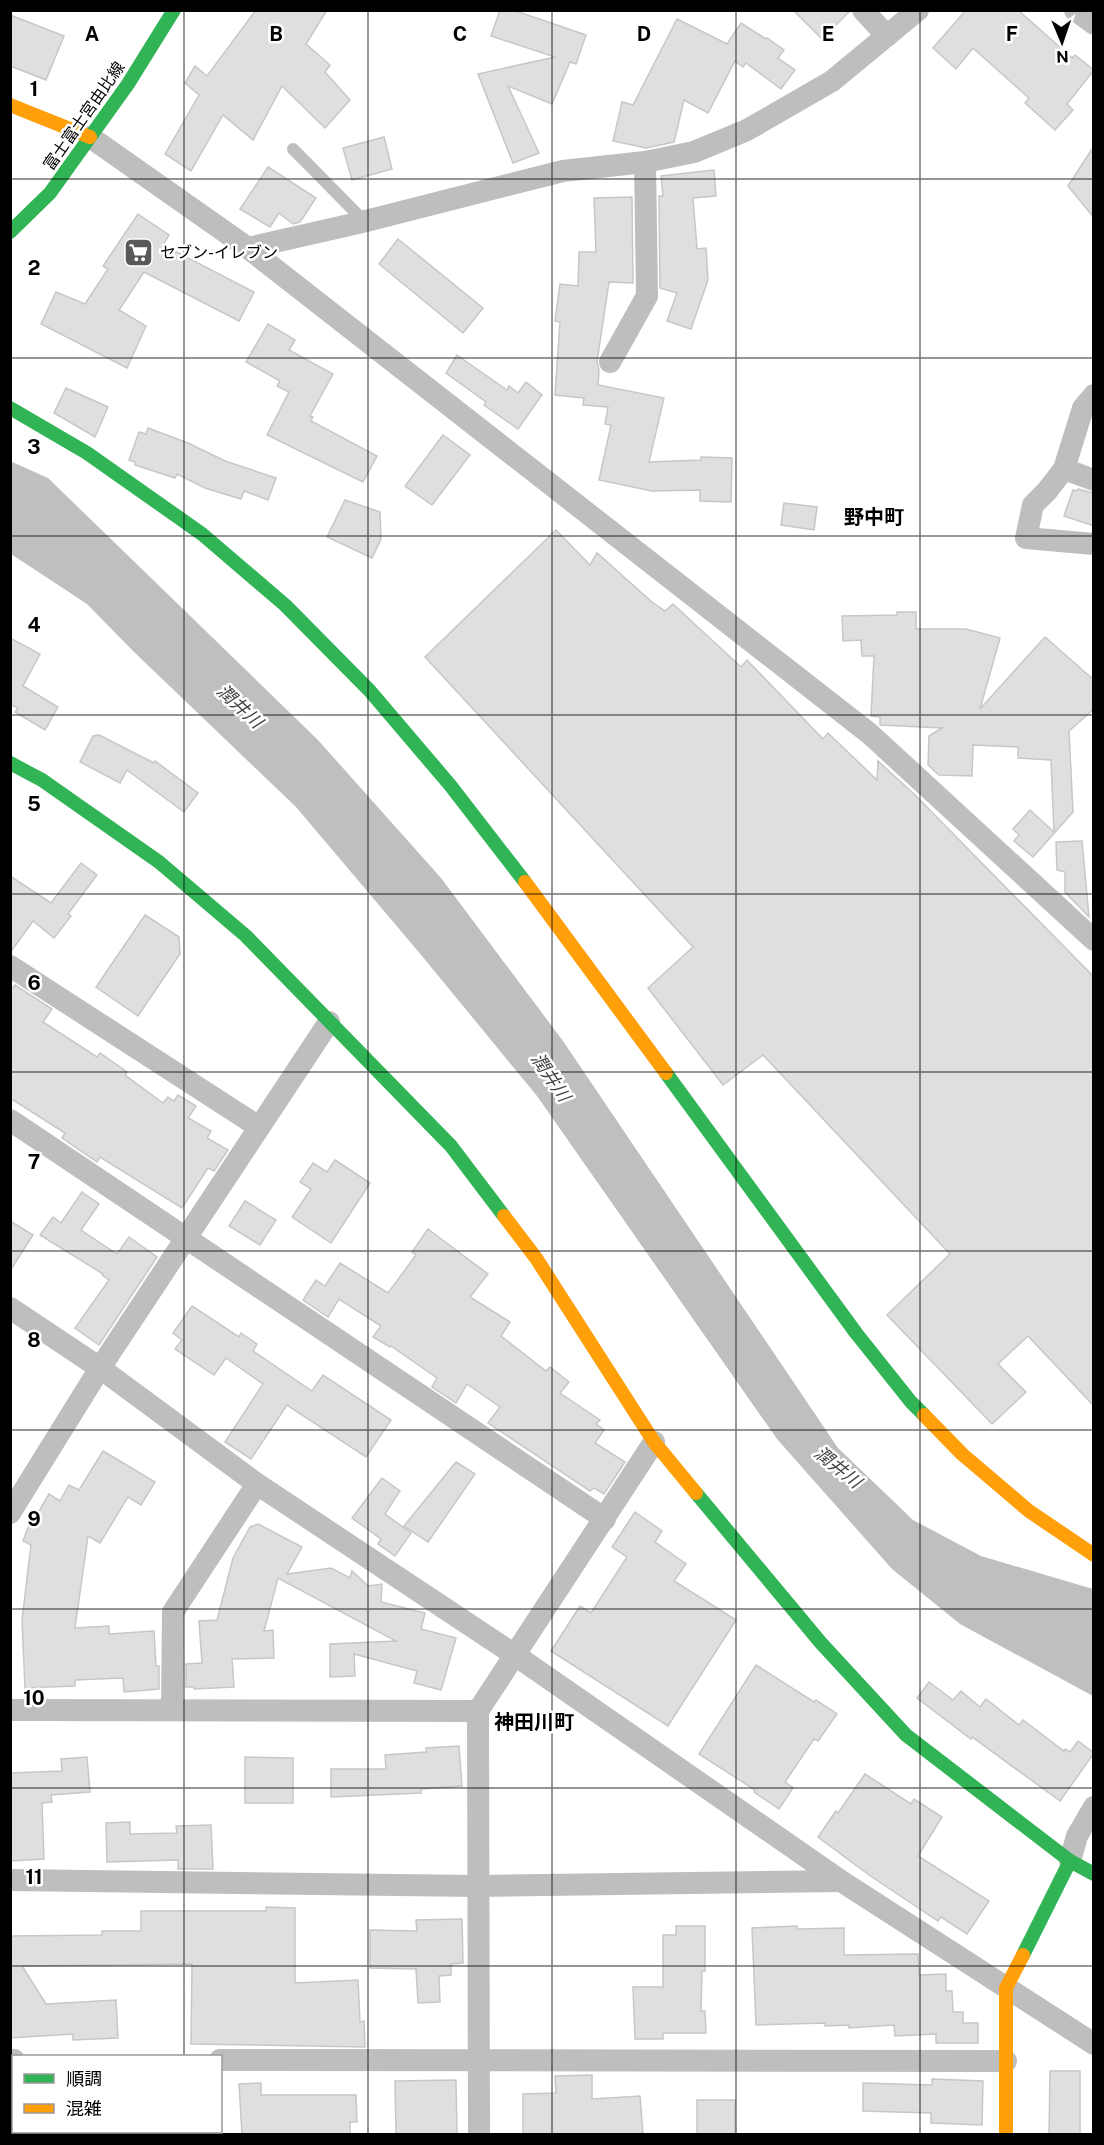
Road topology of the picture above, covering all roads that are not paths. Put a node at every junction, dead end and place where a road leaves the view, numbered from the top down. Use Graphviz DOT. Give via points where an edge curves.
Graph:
graph roads {
  1 [pos="174,10"];
  2 [pos="863,10"];
  3 [pos="918,10"];
  4 [pos="1075,10"];
  5 [pos="1094,24"];
  6 [pos="887,36"];
  7 [pos="10,105"];
  8 [pos="90,137"];
  9 [pos="293,149"];
  10 [pos="645,162"];
  11 [pos="364,221"];
  12 [pos="10,232"];
  13 [pos="248,248"];
  14 [pos="610,362"];
  15 [pos="1094,395"];
  16 [pos="10,408"];
  17 [pos="1064,469"];
  18 [pos="1094,480"];
  19 [pos="1094,544"];
  20 [pos="10,763"];
  21 [pos="1094,940"];
  22 [pos="10,966"];
  23 [pos="329,1022"];
  24 [pos="10,1120"];
  25 [pos="259,1127"];
  26 [pos="186,1238"];
  27 [pos="10,1308"];
  28 [pos="100,1368"];
  29 [pos="654,1442"];
  30 [pos="257,1484"];
  31 [pos="10,1513"];
  32 [pos="605,1519"];
  33 [pos="1094,1555"];
  34 [pos="515,1655"];
  35 [pos="172,1709"];
  36 [pos="10,1710"];
  37 [pos="478,1711"];
  38 [pos="1094,1808"];
  39 [pos="1070,1861"];
  40 [pos="1094,1874"];
  41 [pos="10,1880"];
  42 [pos="841,1881"];
  43 [pos="478,1886"];
  44 [pos="1006,1988"];
  45 [pos="1094,2044"];
  46 [pos="222,2060"];
  47 [pos="479,2061"];
  48 [pos="1006,2061"];
  49 [pos="478,2134"];
  50 [pos="1006,2134"];
  1 -- 8 [label="street, 富士富士宮由比線"];
  2 -- 6 [label="street"];
  3 -- 6 [label="street"];
  4 -- 5 [label="street"];
  6 -- 10 [label="street" via="832,81 747,130 694,152"];
  7 -- 8 [label="street"];
  8 -- 12 [label="street, 富士富士宮由比線" via="50,193"];
  8 -- 13 [label="street"];
  9 -- 11 [label="lane"];
  10 -- 11 [label="street" via="563,171"];
  10 -- 14 [label="street" via="647,296"];
  11 -- 13 [label="street"];
  13 -- 21 [label="street" via="870,734"];
  15 -- 17 [label="street" via="1083,408"];
  16 -- 33 [label="street" via="87,453 202,534 285,605 370,691 450,785 555,921 911,1402 962,1454 1029,1512"];
  17 -- 18 [label="street"];
  17 -- 19 [label="street" via="1033,505 1026,538"];
  20 -- 23 [label="street" via="42,780 159,862 246,936"];
  22 -- 25 [label="street"];
  23 -- 25 [label="street"];
  23 -- 29 [label="street" via="451,1146 536,1257"];
  24 -- 26 [label="street"];
  25 -- 26 [label="street"];
  26 -- 28 [label="street"];
  26 -- 32 [label="street"];
  27 -- 28 [label="street"];
  28 -- 30 [label="street"];
  28 -- 31 [label="street"];
  29 -- 32 [label="street"];
  29 -- 39 [label="street" via="821,1643 906,1735"];
  30 -- 34 [label="street"];
  30 -- 35 [label="street" via="173,1612"];
  32 -- 34 [label="street"];
  34 -- 37 [label="street"];
  34 -- 42 [label="street"];
  35 -- 36 [label="street"];
  35 -- 37 [label="street"];
  37 -- 43 [label="street"];
  38 -- 39 [label="street" via="1077,1836"];
  39 -- 40 [label="street"];
  39 -- 44 [label="street"];
  41 -- 43 [label="street"];
  42 -- 43 [label="street"];
  42 -- 44 [label="street"];
  43 -- 47 [label="street"];
  44 -- 45 [label="street"];
  44 -- 48 [label="street"];
  46 -- 47 [label="street"];
  47 -- 48 [label="street"];
  47 -- 49 [label="street"];
  48 -- 50 [label="street"];
}
